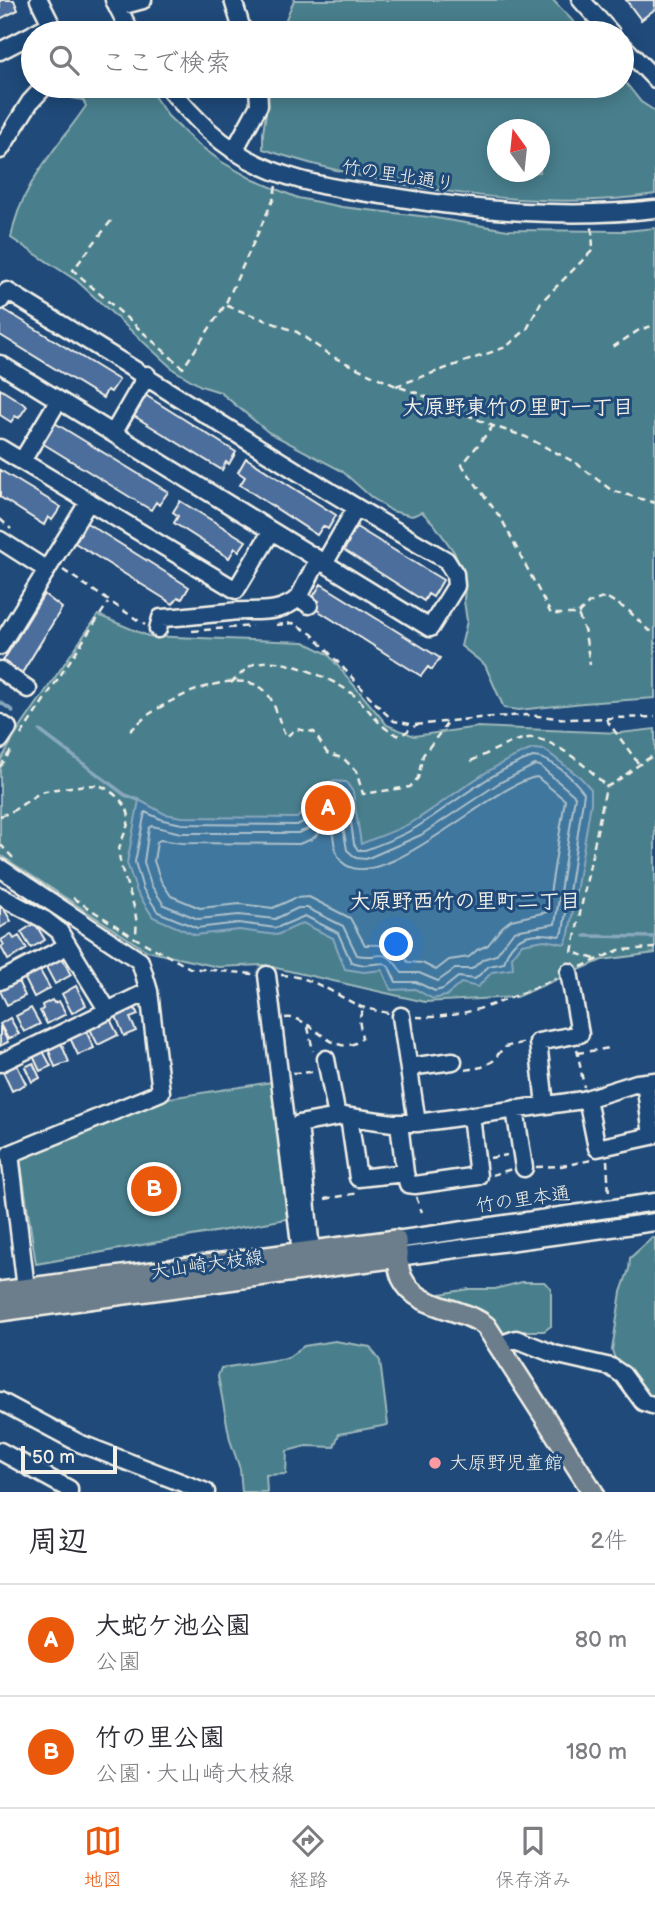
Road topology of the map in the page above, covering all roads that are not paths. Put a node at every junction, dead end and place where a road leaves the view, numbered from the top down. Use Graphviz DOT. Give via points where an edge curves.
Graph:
graph roads {
  1 [pos="39,0"];
  2 [pos="143,0"];
  3 [pos="233,0"];
  4 [pos="580,0"];
  5 [pos="116,3"];
  6 [pos="50,21"];
  7 [pos="120,21"];
  8 [pos="239,21"];
  9 [pos="600,21"];
  10 [pos="21,40"];
  11 [pos="0,51"];
  12 [pos="634,57"];
  13 [pos="655,79"];
  14 [pos="34,98"];
  15 [pos="178,98"];
  16 [pos="259,98"];
  17 [pos="0,150"];
  18 [pos="234,151"];
  19 [pos="655,209"];
  20 [pos="0,301"];
  21 [pos="0,364"];
  22 [pos="147,375"];
  23 [pos="58,401"];
  24 [pos="114,432"];
  25 [pos="0,447"];
  26 [pos="22,461"];
  27 [pos="89,502"];
  28 [pos="356,508"];
  29 [pos="271,532"];
  30 [pos="0,540"];
  31 [pos="321,562"];
  32 [pos="49,567"];
  33 [pos="236,590"];
  34 [pos="233,611"];
  35 [pos="158,629"];
  36 [pos="0,646"];
  37 [pos="0,670"];
  38 [pos="28,689"];
  39 [pos="0,723"];
  40 [pos="0,740"];
  41 [pos="0,868"];
  42 [pos="0,896"];
  43 [pos="67,946"];
  44 [pos="569,972"];
  45 [pos="267,975"];
  46 [pos="0,981"];
  47 [pos="149,991"];
  48 [pos="108,1011"];
  49 [pos="401,1016"];
  50 [pos="453,1060"];
  51 [pos="0,1063"];
  52 [pos="323,1063"];
  53 [pos="409,1066"];
  54 [pos="650,1081"];
  55 [pos="587,1098"];
  56 [pos="545,1105"];
  57 [pos="515,1109"];
  58 [pos="471,1115"];
  59 [pos="343,1117"];
  60 [pos="417,1122"];
  61 [pos="399,1123"];
  62 [pos="523,1161"];
  63 [pos="405,1173"];
  64 [pos="7,1187"];
  65 [pos="655,1202"];
  66 [pos="655,1222"];
  67 [pos="397,1248"];
  68 [pos="306,1252"];
  69 [pos="26,1289"];
  70 [pos="0,1293"];
  71 [pos="0,1311"];
  72 [pos="499,1345"];
  73 [pos="0,1401"];
  74 [pos="655,1406"];
  75 [pos="0,1451"];
  76 [pos="69,1492"];
  77 [pos="206,1492"];
  78 [pos="593,1492"];
  1 -- 6 [label="street"];
  2 -- 5 [label="street"];
  3 -- 8 [label="street"];
  4 -- 9 [label="street"];
  5 -- 7 [label="street"];
  10 -- 11 [label="street"];
  12 -- 13 [label="street"];
  14 -- 17 [label="street"];
  15 -- 18 [label="street, 竹の里北通り"];
  16 -- 18 [label="street"];
  18 -- 19 [label="street, 竹の里北通り" via="295,180 463,208 607,215"];
  20 -- 22 [label="street" via="7,291"];
  21 -- 23 [label="street"];
  22 -- 24 [label="street"];
  22 -- 28 [label="street"];
  23 -- 24 [label="street"];
  23 -- 26 [label="street"];
  24 -- 29 [label="street"];
  25 -- 26 [label="street"];
  26 -- 27 [label="street"];
  27 -- 32 [label="street"];
  27 -- 33 [label="street"];
  28 -- 31 [label="street"];
  28 -- 31 [label="street" via="446,560 455,574 456,586 430,628"];
  29 -- 31 [label="street"];
  29 -- 33 [label="street"];
  30 -- 32 [label="street"];
  31 -- 34 [label="street" via="304,601 279,609"];
  32 -- 36 [label="street"];
  33 -- 34 [label="street"];
  34 -- 35 [label="street" via="161,618"];
  37 -- 38 [label="street"];
  39 -- 40 [label="street" via="8,728"];
  41 -- 47 [label="street" via="140,961"];
  42 -- 43 [label="street" via="45,920 59,931"];
  43 -- 46 [label="street"];
  43 -- 48 [label="street"];
  44 -- 56 [label="street" via="580,1034 537,1042"];
  45 -- 68 [label="street"];
  47 -- 48 [label="street"];
  47 -- 64 [label="street" via="161,1092 10,1154"];
  48 -- 51 [label="street"];
  49 -- 53 [label="street"];
  50 -- 53 [label="street"];
  52 -- 59 [label="street"];
  53 -- 60 [label="street"];
  54 -- 55 [label="street"];
  54 -- 55 [label="street" via="652,1136 597,1148"];
  55 -- 56 [label="street"];
  56 -- 57 [label="street"];
  57 -- 58 [label="street"];
  57 -- 62 [label="street"];
  58 -- 60 [label="street"];
  58 -- 63 [label="street" via="477,1168 415,1185 408,1184"];
  59 -- 61 [label="street"];
  59 -- 63 [label="street" via="358,1178"];
  59 -- 68 [label="street" via="299,1124"];
  60 -- 61 [label="street"];
  61 -- 63 [label="street"];
  64 -- 69 [label="street"];
  65 -- 67 [label="street, 竹の里本通"];
  66 -- 67 [label="street, 竹の里本通"];
  67 -- 68 [label="main road, 大山崎大枝線"];
  67 -- 71 [label="main road, 大山崎大枝線"];
  67 -- 72 [label="main road" via="402,1279 412,1293 474,1317"];
  68 -- 69 [label="main road, 大山崎大枝線"];
  69 -- 70 [label="main road, 大山崎大枝線"];
  72 -- 74 [label="street" via="516,1339 554,1354 611,1367 643,1402"];
  72 -- 78 [label="main road"];
  73 -- 77 [label="street" via="79,1443"];
  75 -- 76 [label="street"];
}
